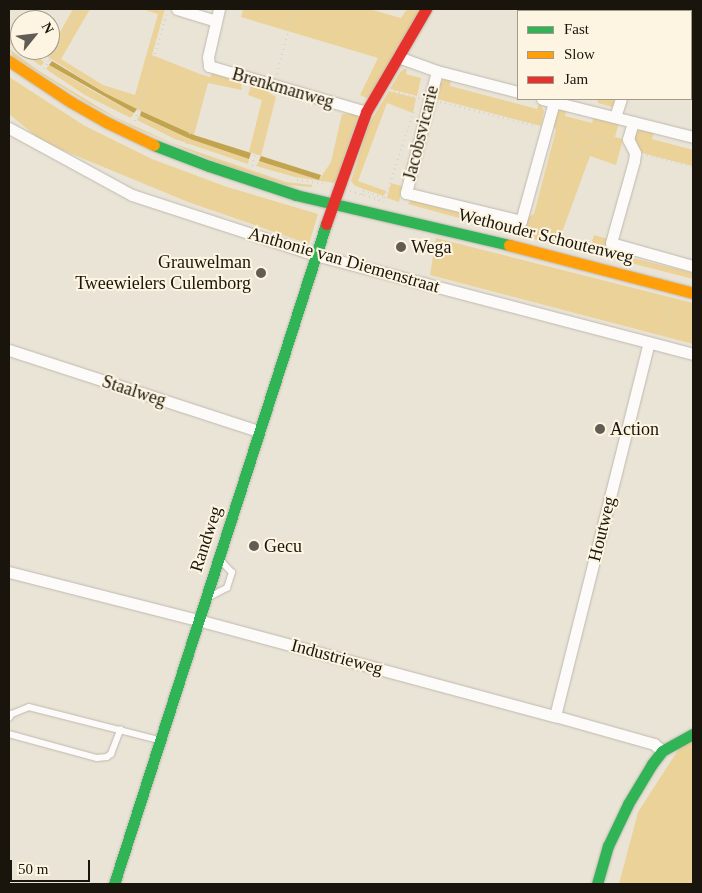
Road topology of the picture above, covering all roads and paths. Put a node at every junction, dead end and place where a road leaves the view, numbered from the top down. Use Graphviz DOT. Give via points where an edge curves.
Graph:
graph roads {
  1 [pos="80,9"];
  2 [pos="168,9"];
  3 [pos="177,9"];
  4 [pos="219,9"];
  5 [pos="426,9"];
  6 [pos="216,21"];
  7 [pos="398,57"];
  8 [pos="11,61"];
  9 [pos="209,62"];
  10 [pos="46,66"];
  11 [pos="437,72"];
  12 [pos="381,86"];
  13 [pos="517,92"];
  14 [pos="418,98"];
  15 [pos="546,100"];
  16 [pos="621,100"];
  17 [pos="430,101"];
  18 [pos="554,102"];
  19 [pos="593,104"];
  20 [pos="366,112"];
  21 [pos="136,117"];
  22 [pos="616,117"];
  23 [pos="634,122"];
  24 [pos="548,125"];
  25 [pos="9,128"];
  26 [pos="571,129"];
  27 [pos="693,137"];
  28 [pos="598,139"];
  29 [pos="188,140"];
  30 [pos="178,142"];
  31 [pos="187,146"];
  32 [pos="632,149"];
  33 [pos="256,153"];
  34 [pos="570,155"];
  35 [pos="253,163"];
  36 [pos="693,167"];
  37 [pos="290,180"];
  38 [pos="362,195"];
  39 [pos="336,196"];
  40 [pos="528,228"];
  41 [pos="316,255"];
  42 [pos="693,266"];
  43 [pos="676,288"];
  44 [pos="693,293"];
  45 [pos="654,344"];
  46 [pos="9,350"];
  47 [pos="693,354"];
  48 [pos="258,431"];
  49 [pos="218,557"];
  50 [pos="9,572"];
  51 [pos="205,598"];
  52 [pos="198,620"];
  53 [pos="555,716"];
  54 [pos="9,718"];
  55 [pos="120,730"];
  56 [pos="9,734"];
  57 [pos="693,734"];
  58 [pos="160,740"];
  59 [pos="662,751"];
  60 [pos="114,884"];
  61 [pos="597,884"];
  1 -- 10 [label="path"];
  2 -- 21 [label="path"];
  3 -- 6 [label="street"];
  4 -- 6 [label="street"];
  5 -- 7 [label="street, Randweg"];
  6 -- 9 [label="street"];
  7 -- 11 [label="street"];
  7 -- 12 [label="street, Randweg"];
  8 -- 39 [label="street, Wethouder Schoutenweg" via="71,102 156,146 280,188"];
  9 -- 20 [label="street, Brenkmanweg"];
  9 -- 29 [label="path"];
  11 -- 13 [label="street"];
  11 -- 17 [label="street, Jacobsvicarie"];
  12 -- 14 [label="path"];
  12 -- 20 [label="street, Randweg"];
  14 -- 17 [label="path"];
  14 -- 38 [label="path" via="385,198 363,190"];
  15 -- 18 [label="street"];
  16 -- 22 [label="street"];
  17 -- 24 [label="path"];
  17 -- 24 [label="street, Jacobsvicarie" via="406,193 521,222"];
  18 -- 19 [label="street"];
  18 -- 24 [label="street, Jacobsvicarie"];
  19 -- 22 [label="street"];
  20 -- 39 [label="street, Randweg"];
  22 -- 23 [label="street"];
  23 -- 27 [label="street"];
  23 -- 32 [label="street" via="628,139"];
  24 -- 26 [label="path"];
  25 -- 41 [label="street, Anthonie van Diemenstraat" via="132,196"];
  26 -- 28 [label="path"];
  26 -- 34 [label="path"];
  28 -- 32 [label="path"];
  28 -- 34 [label="path" via="576,156"];
  30 -- 31 [label="path"];
  32 -- 36 [label="path"];
  32 -- 42 [label="street" via="634,161 611,243"];
  33 -- 35 [label="path"];
  34 -- 40 [label="path" via="565,170 548,184 546,190 555,212 552,223 546,228"];
  37 -- 39 [label="path"];
  39 -- 41 [label="street, Randweg"];
  39 -- 43 [label="street, Wethouder Schoutenweg" via="389,216"];
  41 -- 45 [label="street, Anthonie van Diemenstraat"];
  41 -- 48 [label="street, Randweg"];
  43 -- 44 [label="street, Wethouder Schoutenweg"];
  43 -- 45 [label="path"];
  45 -- 47 [label="street, Anthonie van Diemenstraat"];
  45 -- 53 [label="street, Houtweg"];
  46 -- 48 [label="street, Staalweg"];
  48 -- 49 [label="street, Randweg"];
  49 -- 51 [label="street, Randweg"];
  49 -- 51 [label="lane" via="232,573 230,580 227,588"];
  50 -- 52 [label="street, Industrieweg"];
  51 -- 52 [label="street, Randweg"];
  52 -- 53 [label="street, Industrieweg"];
  52 -- 58 [label="street, Randweg"];
  53 -- 59 [label="street, Industrieweg" via="654,744"];
  54 -- 55 [label="lane" via="29,707"];
  55 -- 56 [label="lane" via="111,754 97,758"];
  55 -- 58 [label="lane"];
  57 -- 59 [label="street"];
  58 -- 60 [label="street, Randweg"];
  59 -- 61 [label="street" via="628,804 608,846"];
}
